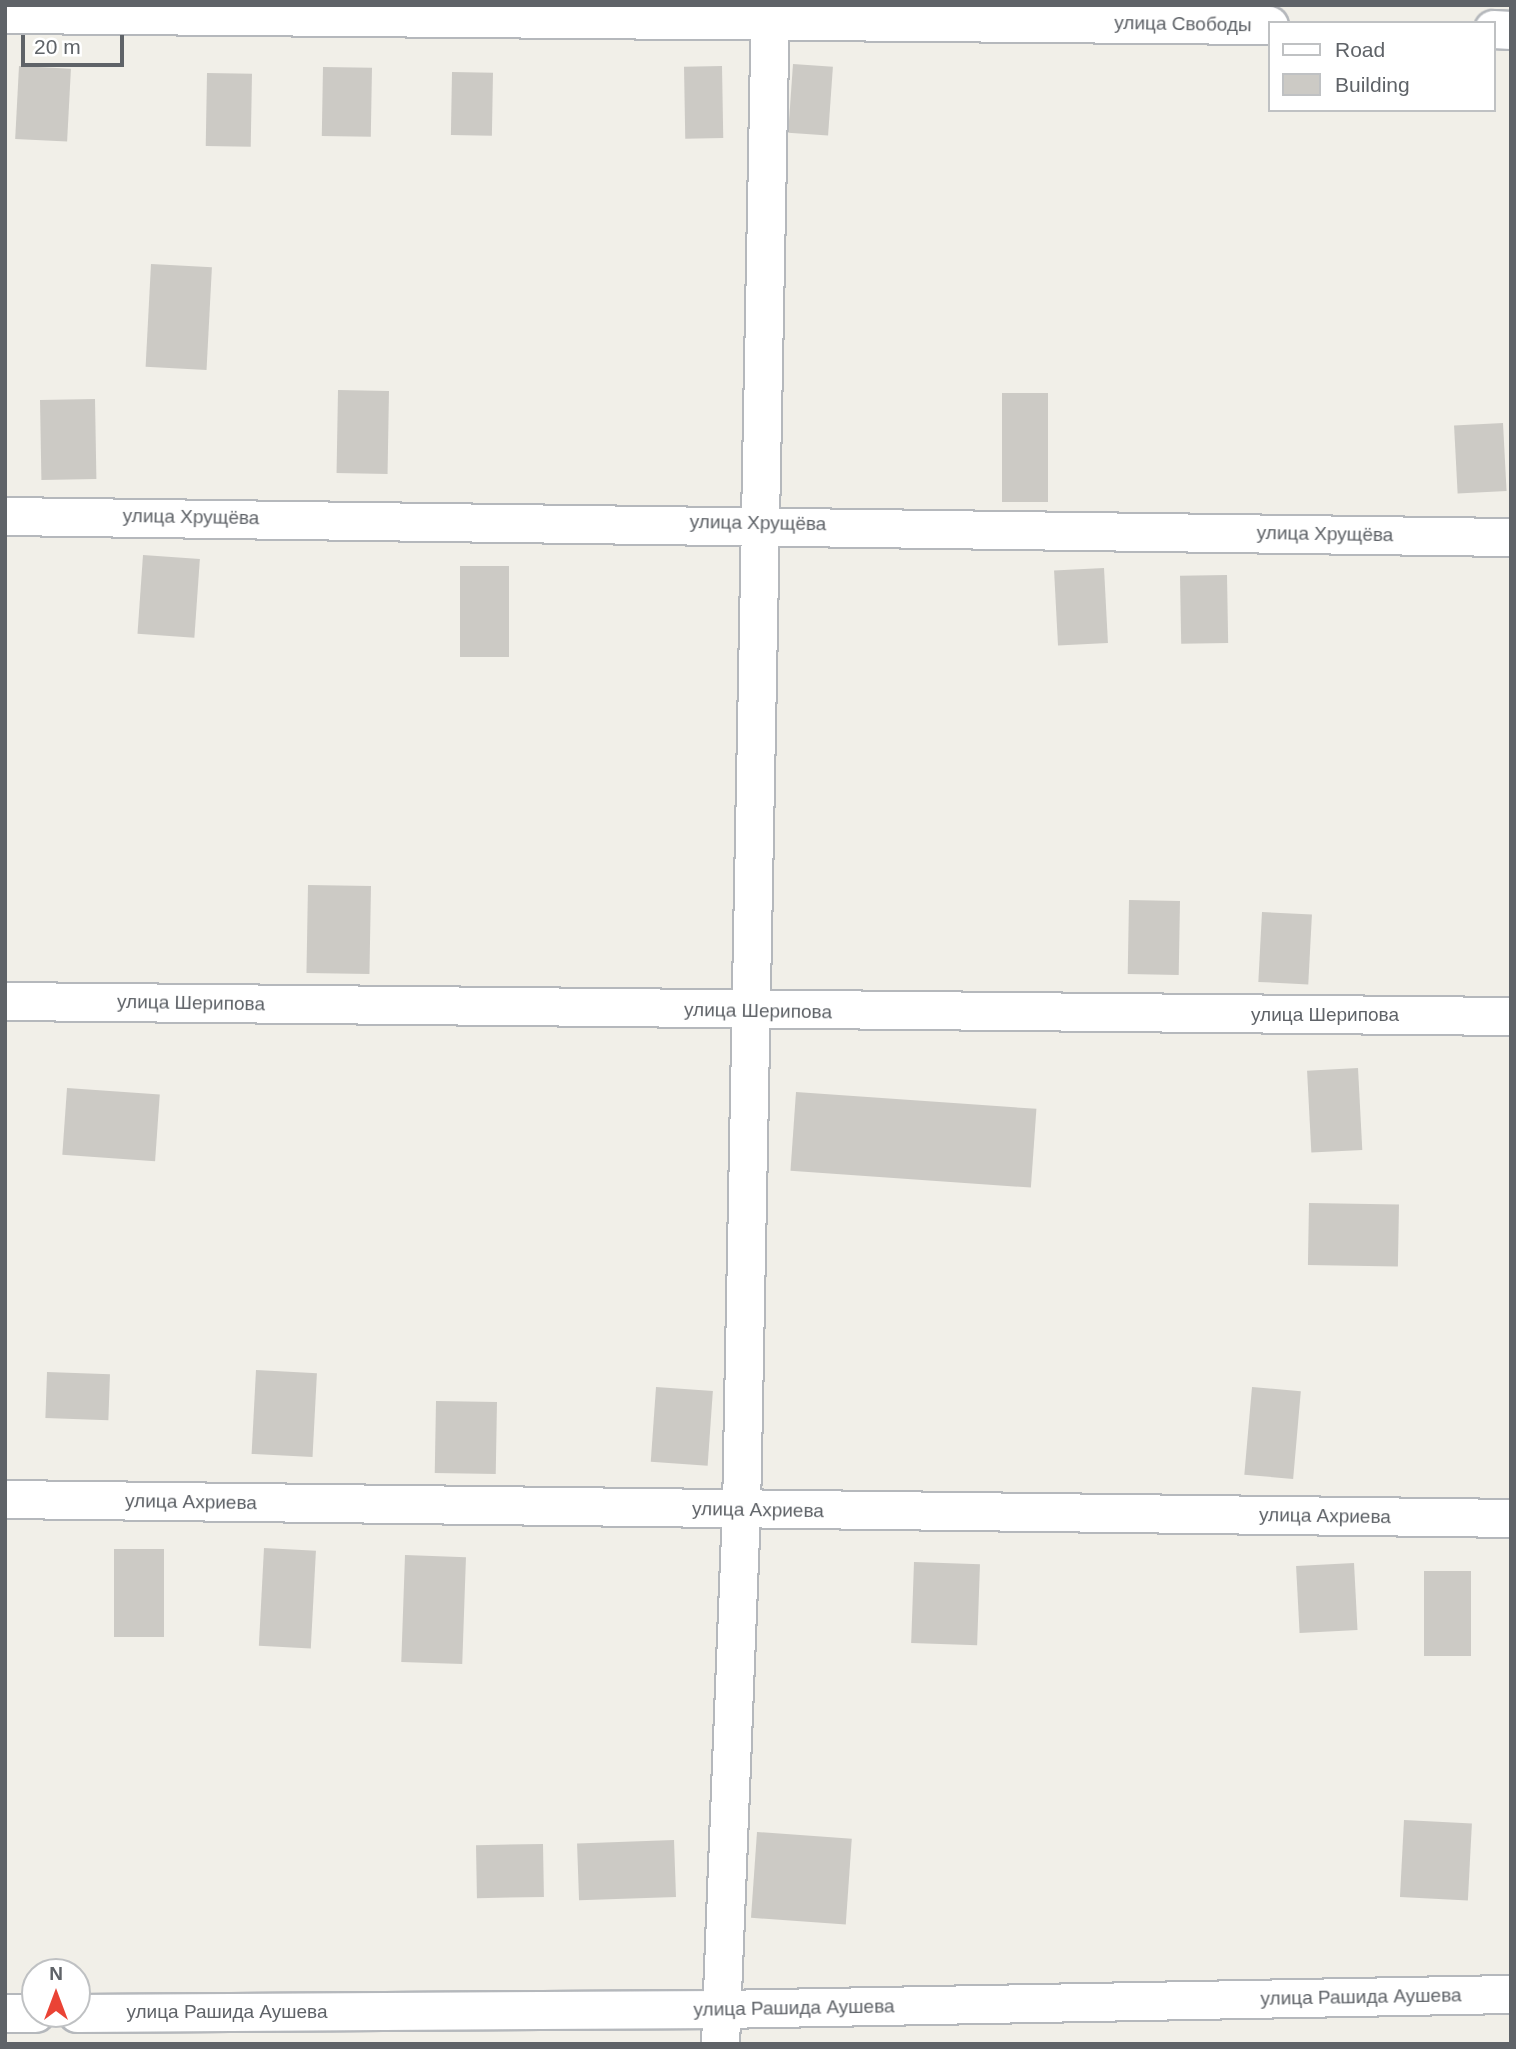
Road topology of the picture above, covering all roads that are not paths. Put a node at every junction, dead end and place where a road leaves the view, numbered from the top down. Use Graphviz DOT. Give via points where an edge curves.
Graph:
graph roads {
  1 [pos="770,11"];
  2 [pos="5,14"];
  3 [pos="1268,25"];
  4 [pos="5,516"];
  5 [pos="758,523"];
  6 [pos="1511,537"];
  7 [pos="5,1001"];
  8 [pos="753,1011"];
  9 [pos="1511,1016"];
  10 [pos="5,1499"];
  11 [pos="741,1510"];
  12 [pos="1511,1518"];
  13 [pos="1511,1994"];
  14 [pos="91,2013"];
  15 [pos="720,2027"];
  1 -- 2 [label="street, улица Свободы"];
  1 -- 3 [label="street, улица Свободы"];
  1 -- 5 [label="street"];
  4 -- 5 [label="street, улица Хрущёва"];
  5 -- 6 [label="street, улица Хрущёва"];
  5 -- 8 [label="street"];
  7 -- 8 [label="street, улица Шерипова"];
  8 -- 9 [label="street, улица Шерипова"];
  8 -- 11 [label="street"];
  10 -- 11 [label="street, улица Ахриева"];
  11 -- 12 [label="street, улица Ахриева"];
  11 -- 15 [label="street"];
  13 -- 15 [label="street, улица Рашида Аушева"];
  14 -- 15 [label="street, улица Рашида Аушева"];
}
